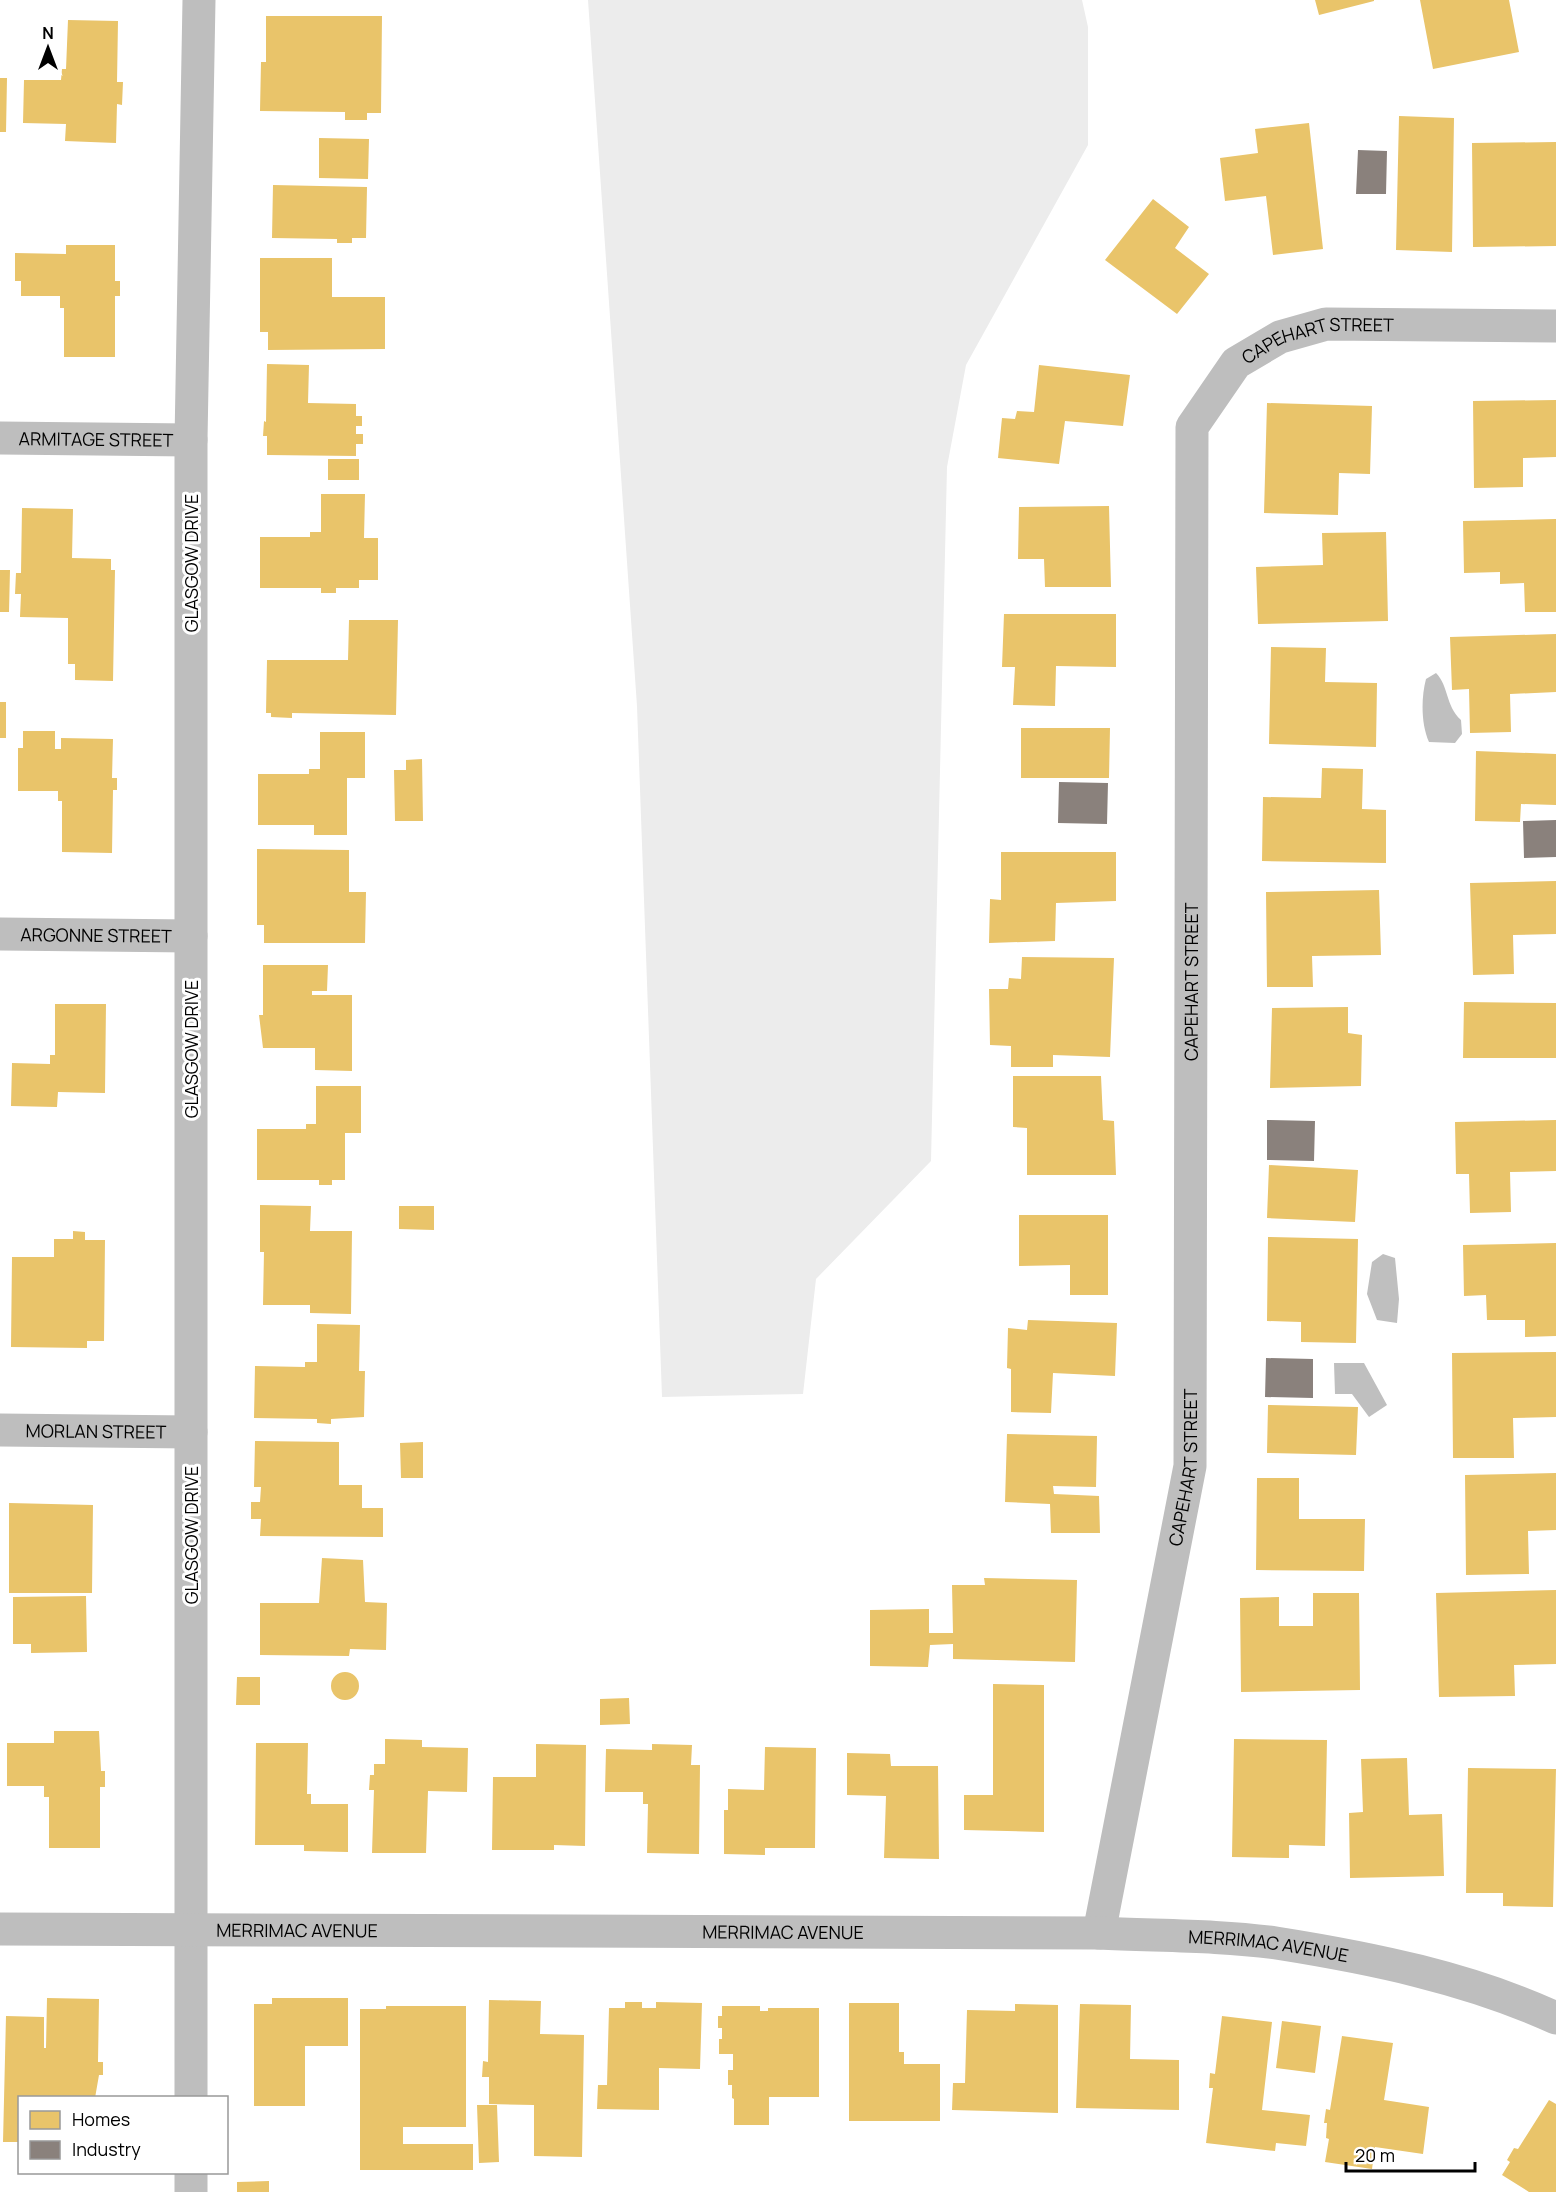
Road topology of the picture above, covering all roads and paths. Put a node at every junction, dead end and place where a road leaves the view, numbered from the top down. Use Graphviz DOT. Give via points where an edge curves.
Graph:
graph roads {
  1 [pos="200,0"];
  2 [pos="1556,326"];
  3 [pos="0,438"];
  4 [pos="191,440"];
  5 [pos="0,934"];
  6 [pos="191,936"];
  7 [pos="0,1430"];
  8 [pos="191,1432"];
  9 [pos="0,1929"];
  10 [pos="191,1930"];
  11 [pos="1099,1933"];
  12 [pos="1556,2019"];
  13 [pos="191,2096"];
  14 [pos="191,2174"];
  15 [pos="191,2192"];
  1 -- 4 [label="street, GLASGOW DRIVE"];
  2 -- 11 [label="street, CAPEHART STREET" via="1326,324 1280,337 1236,363 1192,427 1190,1466"];
  3 -- 4 [label="street, ARMITAGE STREET"];
  4 -- 6 [label="street, GLASGOW DRIVE"];
  5 -- 6 [label="street, ARGONNE STREET"];
  6 -- 8 [label="street, GLASGOW DRIVE"];
  7 -- 8 [label="street, MORLAN STREET"];
  8 -- 10 [label="street, GLASGOW DRIVE"];
  9 -- 10 [label="street, MERRIMAC AVENUE"];
  10 -- 11 [label="street, MERRIMAC AVENUE"];
  10 -- 13 [label="street, GLASGOW DRIVE"];
  11 -- 12 [label="street, MERRIMAC AVENUE" via="1275,1943 1470,1984"];
  14 -- 15 [label="street"];
}
